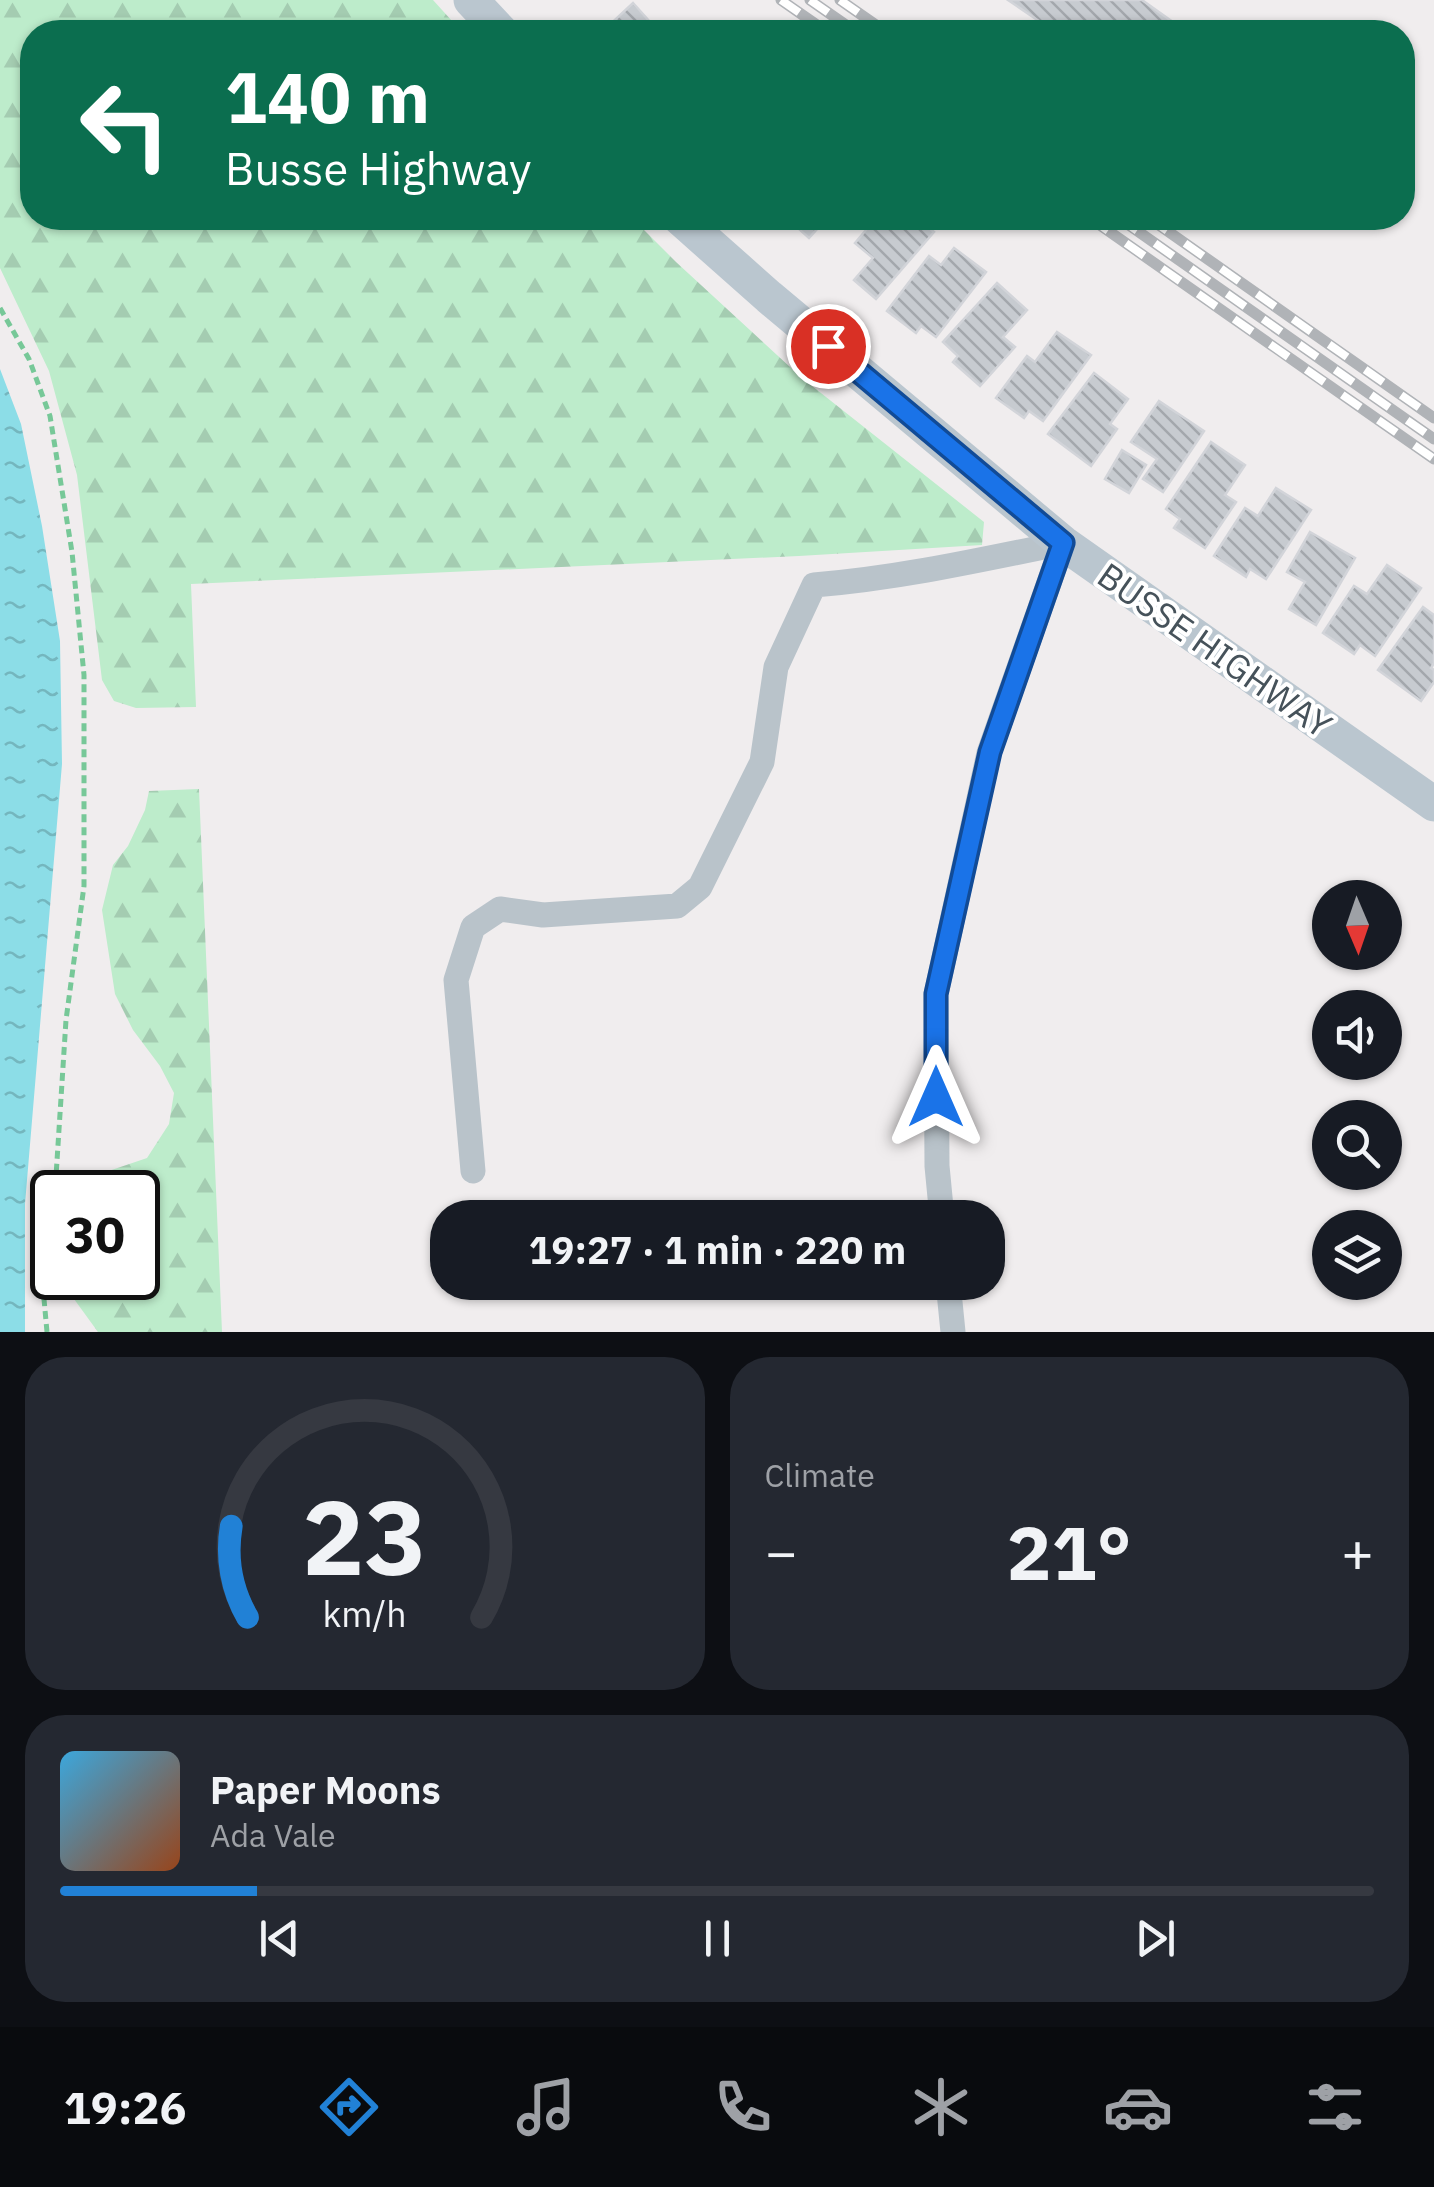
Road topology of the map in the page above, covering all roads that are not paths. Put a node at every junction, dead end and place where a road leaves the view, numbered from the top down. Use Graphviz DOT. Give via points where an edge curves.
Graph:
graph roads {
  1 [pos="472,0"];
  2 [pos="490,20"];
  3 [pos="694,230"];
  4 [pos="1063,543"];
  5 [pos="1434,804"];
  6 [pos="473,1170"];
  7 [pos="940,1200"];
  8 [pos="950,1300"];
  9 [pos="953,1332"];
  1 -- 2 [label="main road"];
  3 -- 4 [label="main road, BUSSE HIGHWAY"];
  4 -- 5 [label="main road, BUSSE HIGHWAY"];
  4 -- 6 [label="street" via="947,568 814,584 776,667 762,762 700,887 678,906 543,916 500,910 472,927 456,980"];
  4 -- 7 [label="street" via="990,752 936,994"];
  8 -- 9 [label="street"];
}
